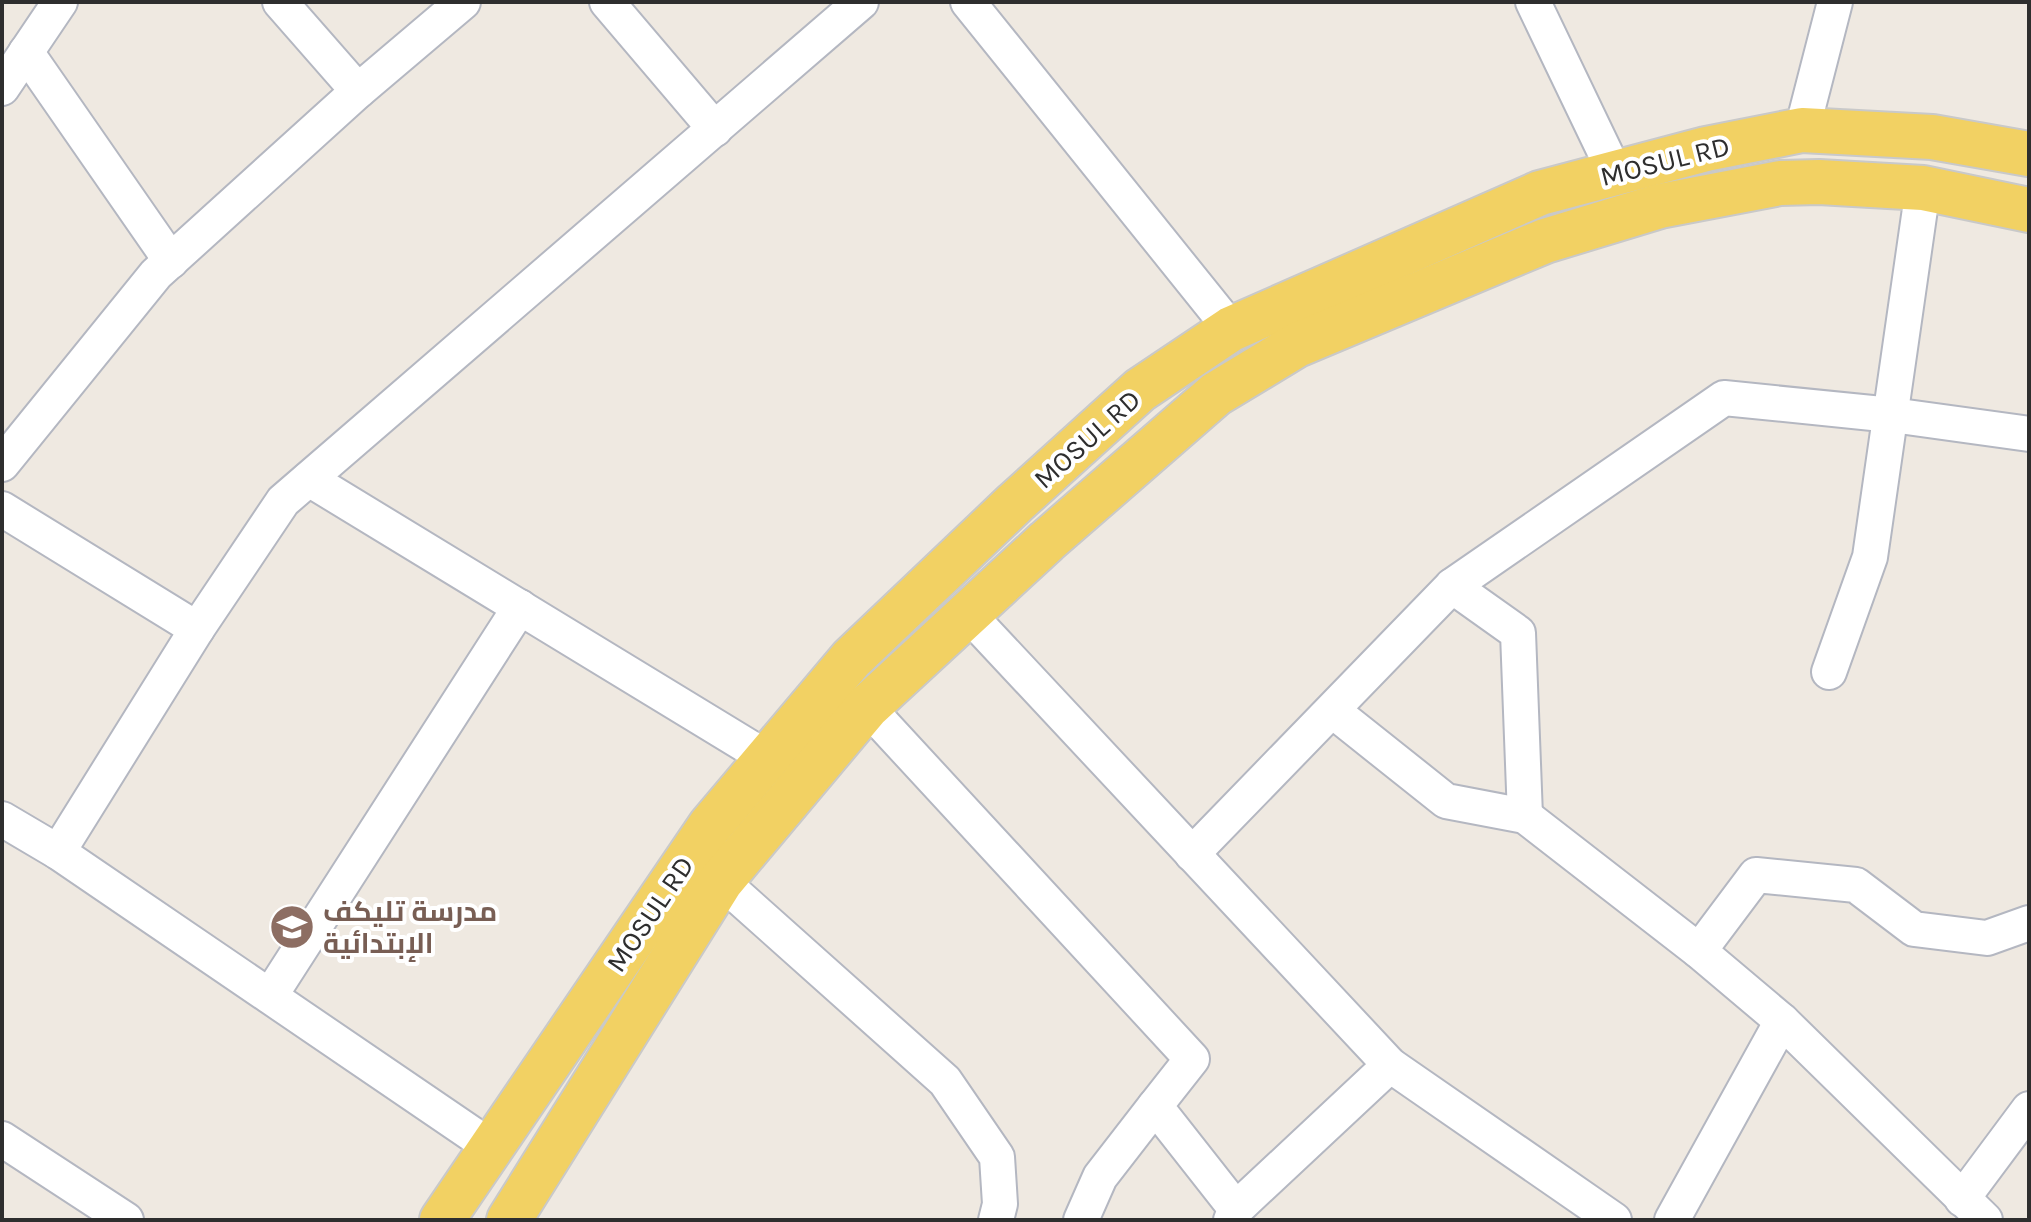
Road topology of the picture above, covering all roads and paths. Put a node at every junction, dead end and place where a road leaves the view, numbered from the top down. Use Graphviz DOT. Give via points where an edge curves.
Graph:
graph roads {
  1 [pos="60,2"];
  2 [pos="280,2"];
  3 [pos="463,2"];
  4 [pos="607,2"];
  5 [pos="861,2"];
  6 [pos="968,2"];
  7 [pos="1533,2"];
  8 [pos="1835,2"];
  9 [pos="26,52"];
  10 [pos="2,88"];
  11 [pos="358,91"];
  12 [pos="715,129"];
  13 [pos="1802,130"];
  14 [pos="2029,154"];
  15 [pos="1615,173"];
  16 [pos="1923,188"];
  17 [pos="2029,210"];
  18 [pos="171,261"];
  19 [pos="1231,329"];
  20 [pos="1892,415"];
  21 [pos="2029,434"];
  22 [pos="2,464"];
  23 [pos="309,479"];
  24 [pos="1015,503"];
  25 [pos="2,509"];
  26 [pos="1047,541"];
  27 [pos="1452,586"];
  28 [pos="520,607"];
  29 [pos="969,615"];
  30 [pos="197,629"];
  31 [pos="1829,672"];
  32 [pos="867,707"];
  33 [pos="1333,711"];
  34 [pos="767,758"];
  35 [pos="1525,816"];
  36 [pos="2,819"];
  37 [pos="58,852"];
  38 [pos="1192,854"];
  39 [pos="721,881"];
  40 [pos="2029,923"];
  41 [pos="1699,951"];
  42 [pos="270,996"];
  43 [pos="1782,1021"];
  44 [pos="1390,1065"];
  45 [pos="1155,1106"];
  46 [pos="2029,1109"];
  47 [pos="2,1139"];
  48 [pos="491,1147"];
  49 [pos="1973,1209"];
  50 [pos="1233,1215"];
  51 [pos="126,1220"];
  52 [pos="442,1220"];
  53 [pos="509,1220"];
  54 [pos="996,1220"];
  55 [pos="1081,1220"];
  56 [pos="1614,1220"];
  57 [pos="1672,1220"];
  1 -- 9 [label="street"];
  2 -- 11 [label="street"];
  3 -- 11 [label="street"];
  4 -- 12 [label="street"];
  5 -- 12 [label="street"];
  6 -- 19 [label="street"];
  7 -- 15 [label="street"];
  8 -- 13 [label="street"];
  9 -- 10 [label="street"];
  9 -- 18 [label="street"];
  11 -- 18 [label="street"];
  12 -- 23 [label="street"];
  13 -- 14 [label="main road, MOSUL RD" via="1932,137"];
  13 -- 15 [label="main road, MOSUL RD"];
  15 -- 19 [label="main road, MOSUL RD" via="1540,193"];
  16 -- 17 [label="main road"];
  16 -- 20 [label="street"];
  16 -- 26 [label="main road" via="1780,183 1660,206 1545,241 1297,345 1216,394"];
  18 -- 22 [label="street"];
  19 -- 24 [label="main road, MOSUL RD" via="1140,390"];
  20 -- 21 [label="street"];
  20 -- 27 [label="street" via="1724,398"];
  20 -- 31 [label="street" via="1870,557"];
  23 -- 28 [label="street"];
  23 -- 30 [label="street" via="283,501"];
  24 -- 26 [label="main road"];
  24 -- 34 [label="main road, MOSUL RD" via="851,659"];
  25 -- 30 [label="street"];
  26 -- 29 [label="main road"];
  27 -- 33 [label="street"];
  27 -- 35 [label="street" via="1518,633"];
  28 -- 34 [label="street"];
  28 -- 42 [label="street"];
  29 -- 32 [label="main road"];
  29 -- 38 [label="street"];
  30 -- 37 [label="street"];
  32 -- 39 [label="main road"];
  32 -- 45 [label="street" via="1192,1059"];
  33 -- 35 [label="street" via="1446,801"];
  33 -- 38 [label="street"];
  34 -- 48 [label="main road, MOSUL RD" via="710,826"];
  35 -- 41 [label="street"];
  36 -- 37 [label="street"];
  37 -- 42 [label="street"];
  38 -- 44 [label="street"];
  39 -- 53 [label="main road"];
  39 -- 54 [label="street" via="945,1081 997,1157"];
  40 -- 41 [label="street" via="1987,938 1914,929 1856,885 1756,875"];
  41 -- 43 [label="street"];
  42 -- 48 [label="street"];
  43 -- 49 [label="street"];
  43 -- 57 [label="street"];
  44 -- 50 [label="street"];
  44 -- 56 [label="street"];
  45 -- 50 [label="street"];
  45 -- 55 [label="street" via="1100,1177"];
  46 -- 49 [label="street"];
  47 -- 51 [label="street"];
  48 -- 52 [label="main road, MOSUL RD"];
}
